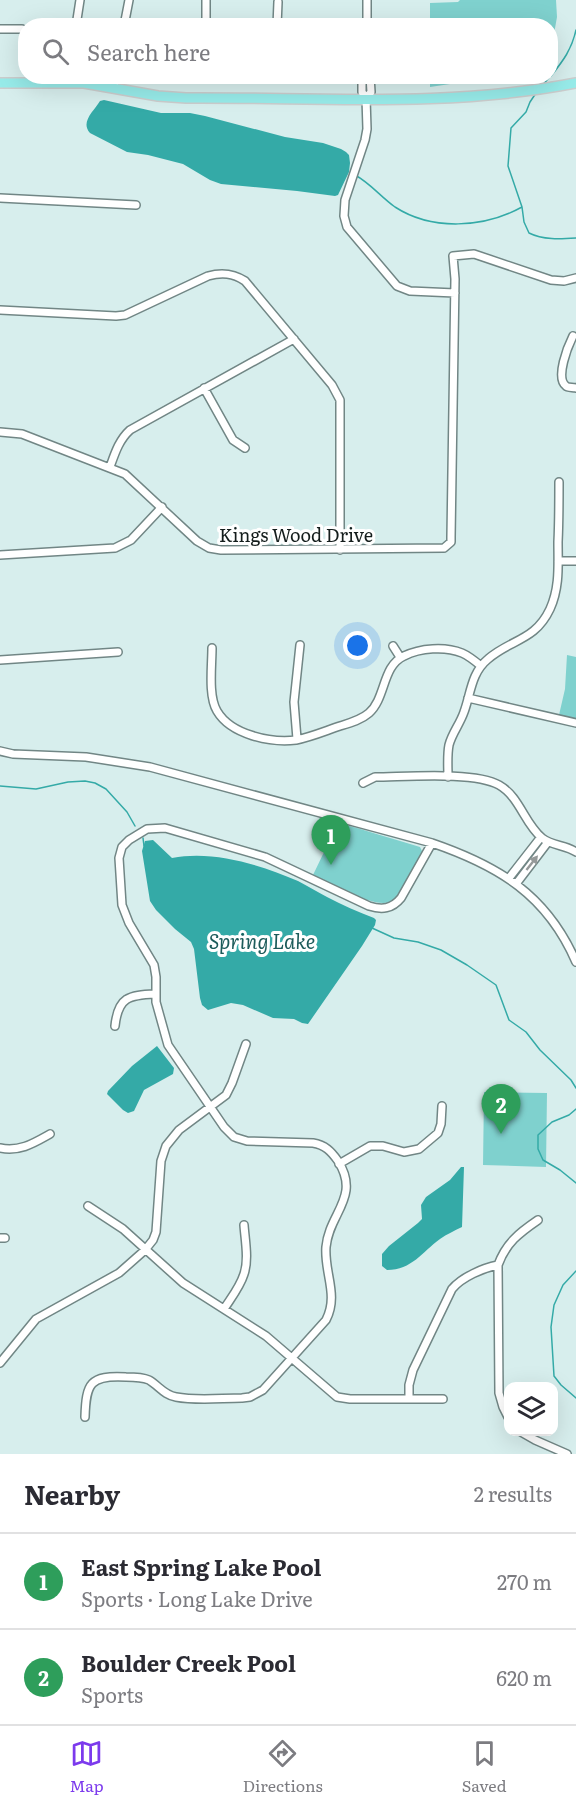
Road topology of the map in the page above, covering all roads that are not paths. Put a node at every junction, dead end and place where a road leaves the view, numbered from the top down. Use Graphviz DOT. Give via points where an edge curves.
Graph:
graph roads {
  1 [pos="80,0"];
  2 [pos="129,0"];
  3 [pos="206,0"];
  4 [pos="367,0"];
  5 [pos="278,2"];
  6 [pos="77,18"];
  7 [pos="126,18"];
  8 [pos="206,18"];
  9 [pos="277,18"];
  10 [pos="367,18"];
  11 [pos="0,29"];
  12 [pos="18,29"];
  13 [pos="18,82"];
  14 [pos="0,83"];
  15 [pos="576,83"];
  16 [pos="96,84"];
  17 [pos="115,84"];
  18 [pos="362,84"];
  19 [pos="370,84"];
  20 [pos="114,87"];
  21 [pos="366,98"];
  22 [pos="0,198"];
  23 [pos="136,205"];
  24 [pos="576,278"];
  25 [pos="455,293"];
  26 [pos="0,310"];
  27 [pos="573,336"];
  28 [pos="294,339"];
  29 [pos="204,388"];
  30 [pos="576,388"];
  31 [pos="0,432"];
  32 [pos="245,448"];
  33 [pos="110,467"];
  34 [pos="559,482"];
  35 [pos="162,507"];
  36 [pos="340,550"];
  37 [pos="0,555"];
  38 [pos="558,561"];
  39 [pos="576,561"];
  40 [pos="300,645"];
  41 [pos="393,646"];
  42 [pos="212,648"];
  43 [pos="118,652"];
  44 [pos="400,657"];
  45 [pos="0,660"];
  46 [pos="481,666"];
  47 [pos="468,698"];
  48 [pos="576,723"];
  49 [pos="297,739"];
  50 [pos="0,751"];
  51 [pos="447,777"];
  52 [pos="363,783"];
  53 [pos="541,837"];
  54 [pos="548,842"];
  55 [pos="432,843"];
  56 [pos="576,852"];
  57 [pos="509,878"];
  58 [pos="516,884"];
  59 [pos="576,962"];
  60 [pos="155,994"];
  61 [pos="115,1026"];
  62 [pos="246,1044"];
  63 [pos="442,1106"];
  64 [pos="210,1108"];
  65 [pos="50,1134"];
  66 [pos="0,1148"];
  67 [pos="339,1164"];
  68 [pos="88,1206"];
  69 [pos="538,1220"];
  70 [pos="244,1225"];
  71 [pos="145,1250"];
  72 [pos="498,1265"];
  73 [pos="224,1309"];
  74 [pos="292,1358"];
  75 [pos="0,1363"];
  76 [pos="409,1399"];
  77 [pos="443,1399"];
  78 [pos="504,1408"];
  79 [pos="85,1417"];
  80 [pos="529,1436"];
  81 [pos="567,1454"];
  1 -- 6 [label="street"];
  2 -- 7 [label="street"];
  3 -- 8 [label="street"];
  4 -- 10 [label="street"];
  5 -- 9 [label="street"];
  11 -- 12 [label="street"];
  13 -- 14 [label="main road"];
  15 -- 21 [label="main road" via="447,98"];
  16 -- 20 [label="main road"];
  17 -- 20 [label="street"];
  18 -- 21 [label="street"];
  19 -- 21 [label="street"];
  20 -- 21 [label="main road" via="186,98"];
  21 -- 25 [label="street" via="365,140 344,206 347,227 392,283 410,291"];
  22 -- 23 [label="street"];
  24 -- 25 [label="street, Kings Wood Drive" via="551,280 474,254 453,256"];
  25 -- 36 [label="street, Kings Wood Drive" via="451,549"];
  26 -- 28 [label="street" via="125,315 208,276 225,273 246,281"];
  27 -- 30 [label="street" via="563,364 562,386"];
  28 -- 29 [label="street"];
  28 -- 36 [label="street" via="340,399"];
  29 -- 32 [label="street" via="233,440"];
  29 -- 33 [label="street" via="130,430 119,443"];
  31 -- 33 [label="street, Kings Wood Drive" via="22,434"];
  33 -- 35 [label="street, Kings Wood Drive" via="125,474"];
  34 -- 38 [label="street"];
  35 -- 36 [label="street, Kings Wood Drive" via="209,548"];
  35 -- 37 [label="street" via="130,540 116,548"];
  38 -- 39 [label="street"];
  38 -- 46 [label="street" via="557,588 544,620 526,638"];
  40 -- 49 [label="street" via="294,702"];
  41 -- 44 [label="street"];
  42 -- 49 [label="street" via="213,698 226,723 262,737"];
  43 -- 45 [label="street"];
  44 -- 46 [label="street" via="419,650 449,650 464,653"];
  44 -- 49 [label="street" via="369,713"];
  46 -- 47 [label="street"];
  47 -- 48 [label="street"];
  47 -- 51 [label="street" via="449,746"];
  50 -- 55 [label="street" via="151,767"];
  51 -- 52 [label="street" via="375,777"];
  51 -- 53 [label="street" via="483,779 504,788"];
  53 -- 54 [label="street"];
  53 -- 57 [label="street"];
  54 -- 56 [label="street"];
  58 -- 54 [label="street, one-way"];
  55 -- 57 [label="street" via="471,856"];
  55 -- 60 [label="street" via="396,904 377,908 255,854 165,828 147,829 125,843 119,865 123,911 153,965"];
  57 -- 58 [label="street"];
  58 -- 59 [label="street" via="551,919"];
  60 -- 61 [label="street" via="138,994 125,1000 118,1009"];
  60 -- 64 [label="street" via="168,1045"];
  62 -- 64 [label="street" via="229,1090"];
  63 -- 67 [label="street" via="438,1133 419,1149 404,1152 370,1146"];
  64 -- 67 [label="street" via="238,1139 317,1143 330,1151"];
  64 -- 71 [label="street" via="178,1130 166,1146 161,1161 156,1232"];
  65 -- 66 [label="street" via="25,1147"];
  67 -- 74 [label="street" via="347,1189 326,1248 332,1309"];
  68 -- 71 [label="street" via="119,1226"];
  69 -- 72 [label="street" via="512,1239"];
  70 -- 73 [label="street" via="245,1272"];
  71 -- 73 [label="street" via="176,1278"];
  71 -- 75 [label="street" via="110,1279 36,1319"];
  72 -- 76 [label="street" via="461,1280 452,1289 413,1370"];
  72 -- 78 [label="street" via="499,1386"];
  73 -- 74 [label="street"];
  74 -- 76 [label="street" via="337,1397"];
  74 -- 79 [label="street" via="263,1390 242,1398 175,1397 142,1378 105,1377 94,1382 87,1392"];
  76 -- 77 [label="street"];
  80 -- 81 [label="street"];
}
